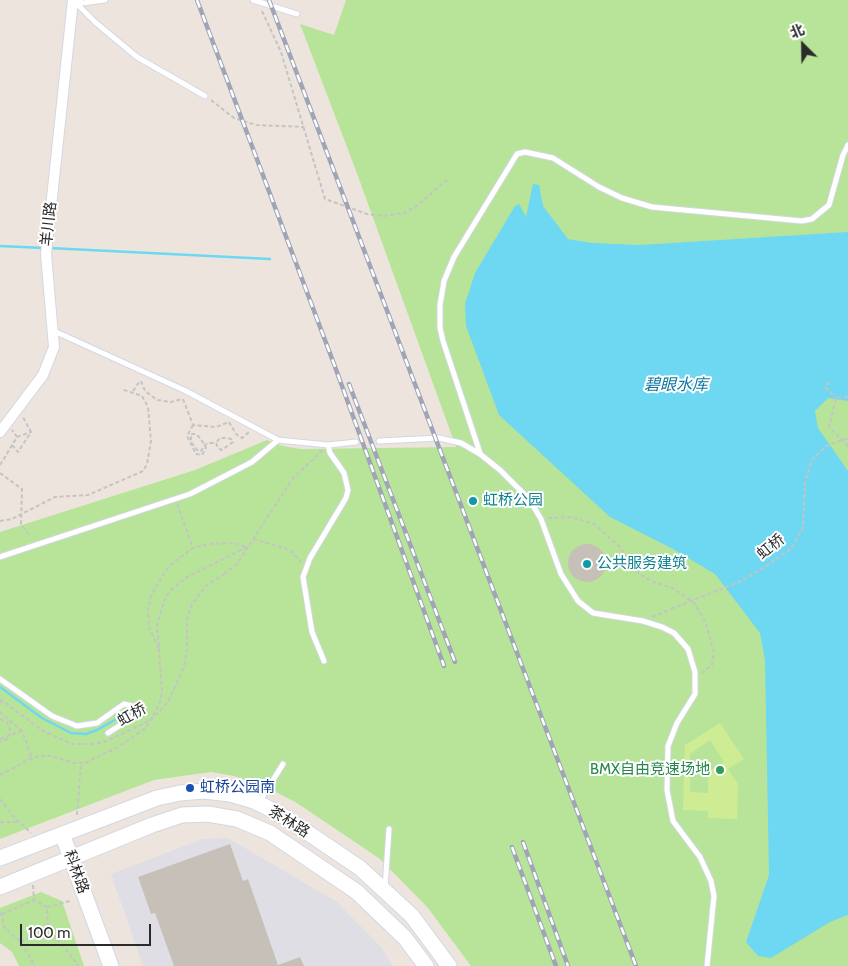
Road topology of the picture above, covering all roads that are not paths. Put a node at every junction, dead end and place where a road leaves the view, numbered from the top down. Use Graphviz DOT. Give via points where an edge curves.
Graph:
graph roads {
  1 [pos="73,0"];
  2 [pos="105,0"];
  3 [pos="256,1"];
  4 [pos="297,14"];
  5 [pos="205,96"];
  6 [pos="848,145"];
  7 [pos="54,331"];
  8 [pos="0,432"];
  9 [pos="278,440"];
  10 [pos="379,441"];
  11 [pos="356,442"];
  12 [pos="328,445"];
  13 [pos="480,454"];
  14 [pos="0,557"];
  15 [pos="324,661"];
  16 [pos="0,679"];
  17 [pos="108,733"];
  18 [pos="283,764"];
  19 [pos="258,803"];
  20 [pos="390,829"];
  21 [pos="62,834"];
  22 [pos="0,858"];
  23 [pos="71,858"];
  24 [pos="0,887"];
  25 [pos="385,889"];
  26 [pos="111,966"];
  27 [pos="426,966"];
  28 [pos="449,966"];
  29 [pos="707,966"];
  1 -- 2 [label="lane" via="83,3"];
  1 -- 5 [label="lane" via="137,57"];
  1 -- 7 [label="street, 羊川路" via="46,254"];
  3 -- 4 [label="lane"];
  6 -- 13 [label="lane" via="829,206 812,219 802,221 652,207 599,187 553,158 525,152 517,154 454,257 442,289 442,341"];
  7 -- 8 [label="street, 羊川路" via="54,347 42,376"];
  7 -- 9 [label="lane" via="186,391 231,420"];
  9 -- 12 [label="lane"];
  9 -- 14 [label="lane" via="252,462 175,500"];
  10 -- 13 [label="lane" via="439,438 461,443"];
  11 -- 12 [label="lane"];
  12 -- 15 [label="lane" via="344,473 348,490 305,570 303,587 317,648"];
  13 -- 29 [label="lane" via="523,491 541,519 561,574 578,602 593,613 662,627 682,641 691,656 695,694 677,723 668,746 667,790 673,820 700,858 712,882 714,896"];
  16 -- 17 [label="lane" via="52,716 77,726 97,723 124,704 132,706 135,711 133,717"];
  18 -- 19 [label="lane"];
  19 -- 21 [label="street, 茶林路" via="230,794 180,793 157,798"];
  19 -- 25 [label="street, 茶林路" via="280,814 360,868"];
  20 -- 25 [label="lane"];
  21 -- 22 [label="street, 茶林路"];
  21 -- 23 [label="street, 科林路"];
  23 -- 24 [label="street, 茶林路"];
  23 -- 26 [label="street, 科林路"];
  23 -- 27 [label="street, 茶林路" via="182,815 208,814 237,819 270,833 357,892 405,938"];
  25 -- 28 [label="street, 茶林路" via="412,916"];
}
